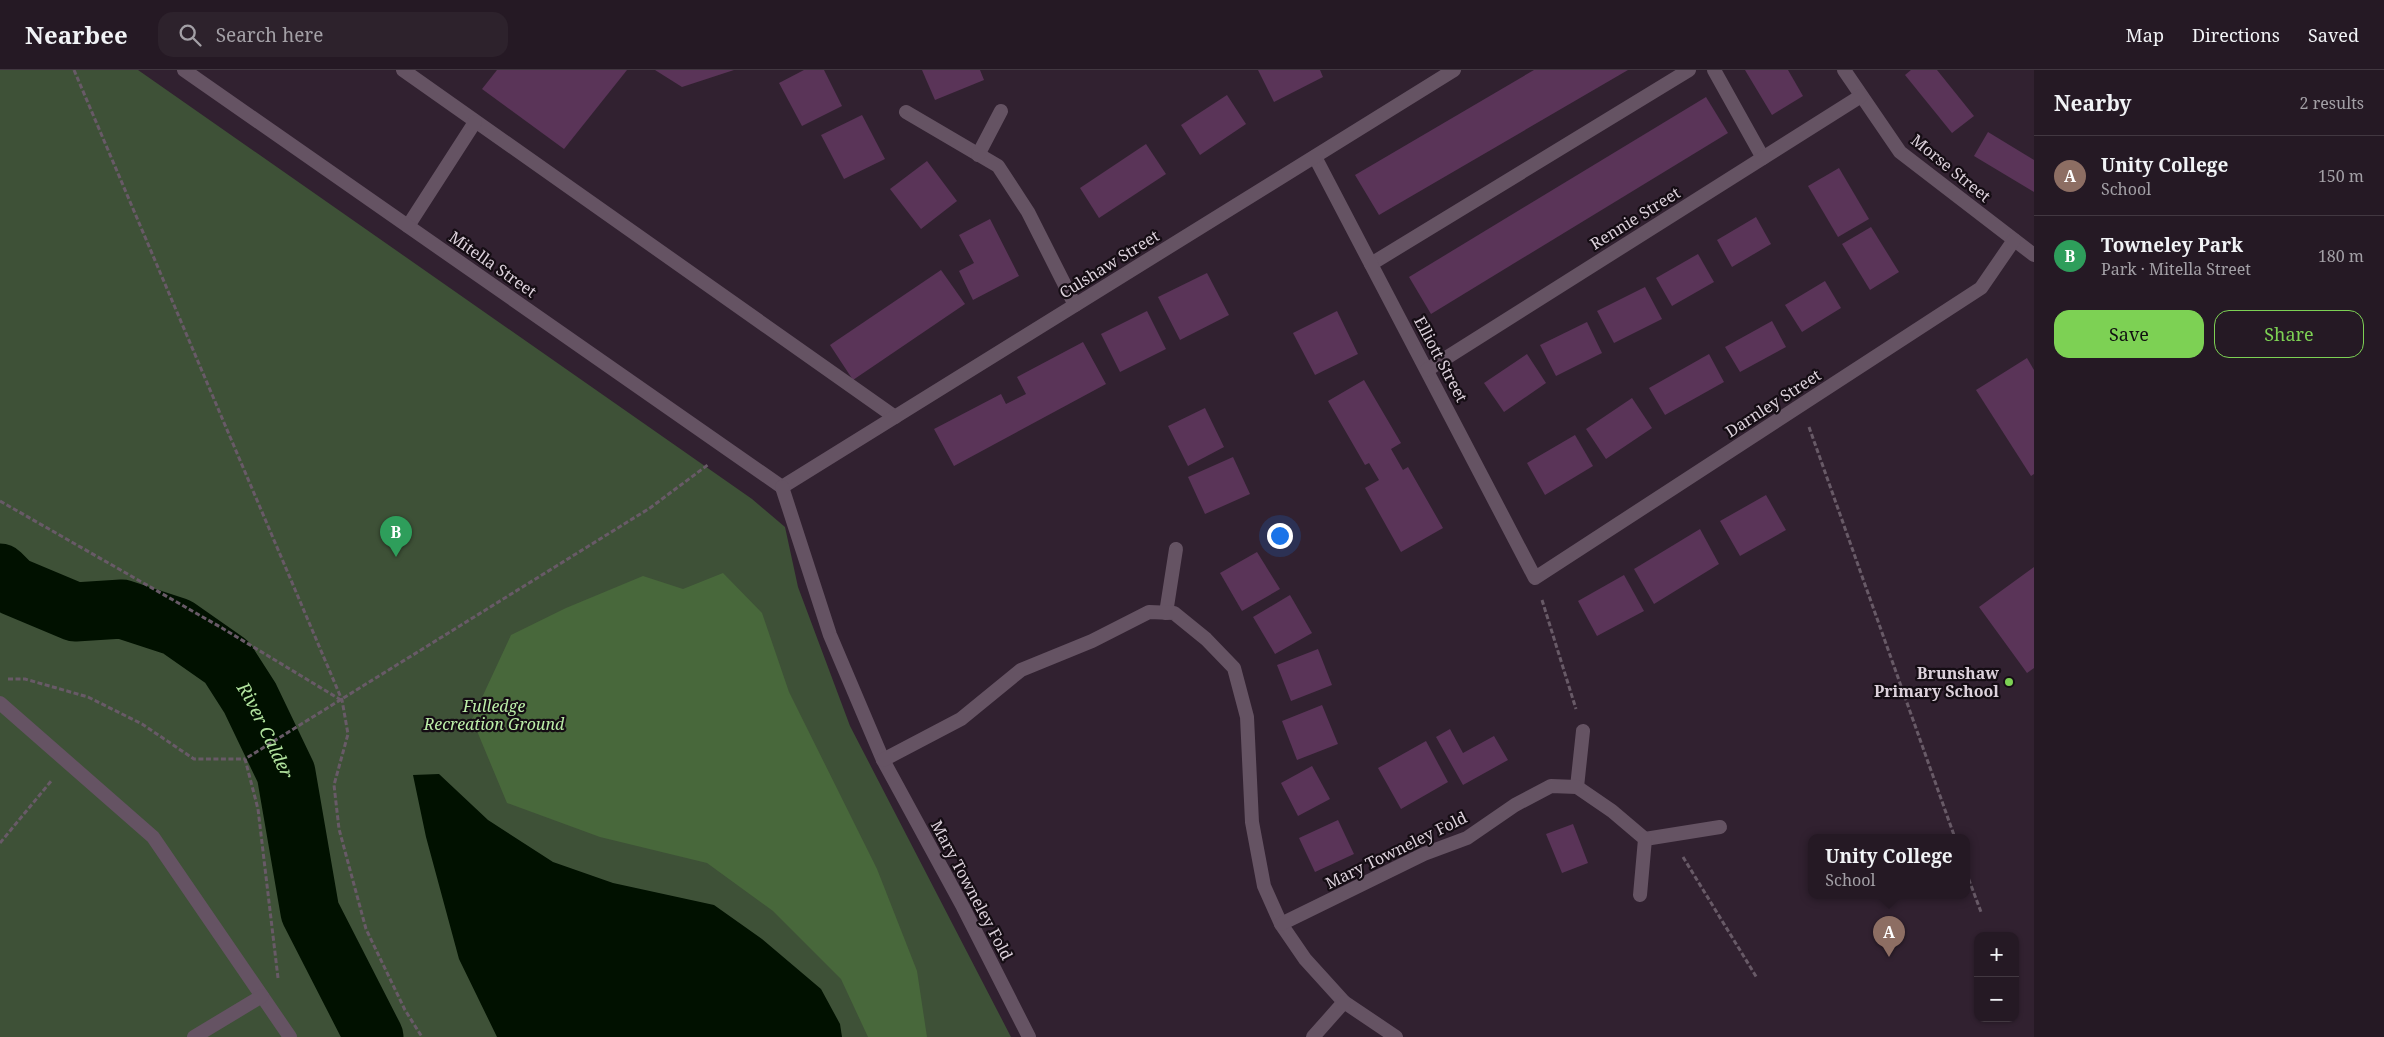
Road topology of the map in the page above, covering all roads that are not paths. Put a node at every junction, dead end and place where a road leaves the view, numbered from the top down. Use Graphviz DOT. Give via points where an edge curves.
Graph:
graph roads {
  1 [pos="184,70"];
  2 [pos="402,70"];
  3 [pos="1454,70"];
  4 [pos="1689,70"];
  5 [pos="1714,70"];
  6 [pos="1844,70"];
  7 [pos="1861,96"];
  8 [pos="1002,111"];
  9 [pos="906,112"];
  10 [pos="475,122"];
  11 [pos="978,154"];
  12 [pos="1315,157"];
  13 [pos="1763,158"];
  14 [pos="408,226"];
  15 [pos="2014,240"];
  16 [pos="2034,255"];
  17 [pos="1371,264"];
  18 [pos="1075,306"];
  19 [pos="1427,370"];
  20 [pos="895,418"];
  21 [pos="782,487"];
  22 [pos="1176,549"];
  23 [pos="1535,578"];
  24 [pos="1166,613"];
  25 [pos="0,703"];
  26 [pos="1583,731"];
  27 [pos="883,760"];
  28 [pos="1577,788"];
  29 [pos="1720,828"];
  30 [pos="1645,839"];
  31 [pos="1640,895"];
  32 [pos="1282,924"];
  33 [pos="262,996"];
  34 [pos="1344,1002"];
  35 [pos="194,1037"];
  36 [pos="290,1037"];
  37 [pos="1029,1037"];
  38 [pos="1313,1037"];
  39 [pos="1396,1037"];
  1 -- 14 [label="street, Mitella Street"];
  2 -- 10 [label="street"];
  3 -- 12 [label="street, Culshaw Street"];
  4 -- 17 [label="street"];
  5 -- 13 [label="street"];
  6 -- 7 [label="street, Morse Street"];
  7 -- 13 [label="street, Rennie Street"];
  7 -- 15 [label="street, Morse Street" via="1900,152"];
  8 -- 11 [label="street"];
  9 -- 11 [label="street"];
  10 -- 14 [label="street"];
  10 -- 20 [label="street"];
  11 -- 18 [label="street" via="998,166 1028,212"];
  12 -- 17 [label="street, Elliott Street"];
  12 -- 18 [label="street, Culshaw Street"];
  13 -- 19 [label="street, Rennie Street"];
  14 -- 21 [label="street, Mitella Street"];
  15 -- 16 [label="street, Morse Street"];
  15 -- 23 [label="street, Darnley Street" via="1982,288"];
  17 -- 19 [label="street, Elliott Street"];
  18 -- 20 [label="street, Culshaw Street"];
  19 -- 23 [label="street, Elliott Street"];
  20 -- 21 [label="street, Culshaw Street"];
  21 -- 27 [label="street, Mary Towneley Fold" via="830,635"];
  22 -- 24 [label="street"];
  24 -- 27 [label="street" via="1149,612 1092,641 1021,670 961,719"];
  24 -- 32 [label="street" via="1174,613 1234,668 1247,717 1252,822 1264,886"];
  25 -- 33 [label="street" via="153,837"];
  26 -- 28 [label="street"];
  27 -- 37 [label="street, Mary Towneley Fold"];
  28 -- 30 [label="street, Mary Towneley Fold" via="1612,811"];
  28 -- 32 [label="street, Mary Towneley Fold" via="1551,786 1515,805 1467,838 1424,854"];
  29 -- 30 [label="street"];
  30 -- 31 [label="street"];
  32 -- 34 [label="street" via="1304,960"];
  33 -- 35 [label="street"];
  33 -- 36 [label="street"];
  34 -- 38 [label="street"];
  34 -- 39 [label="street"];
}
